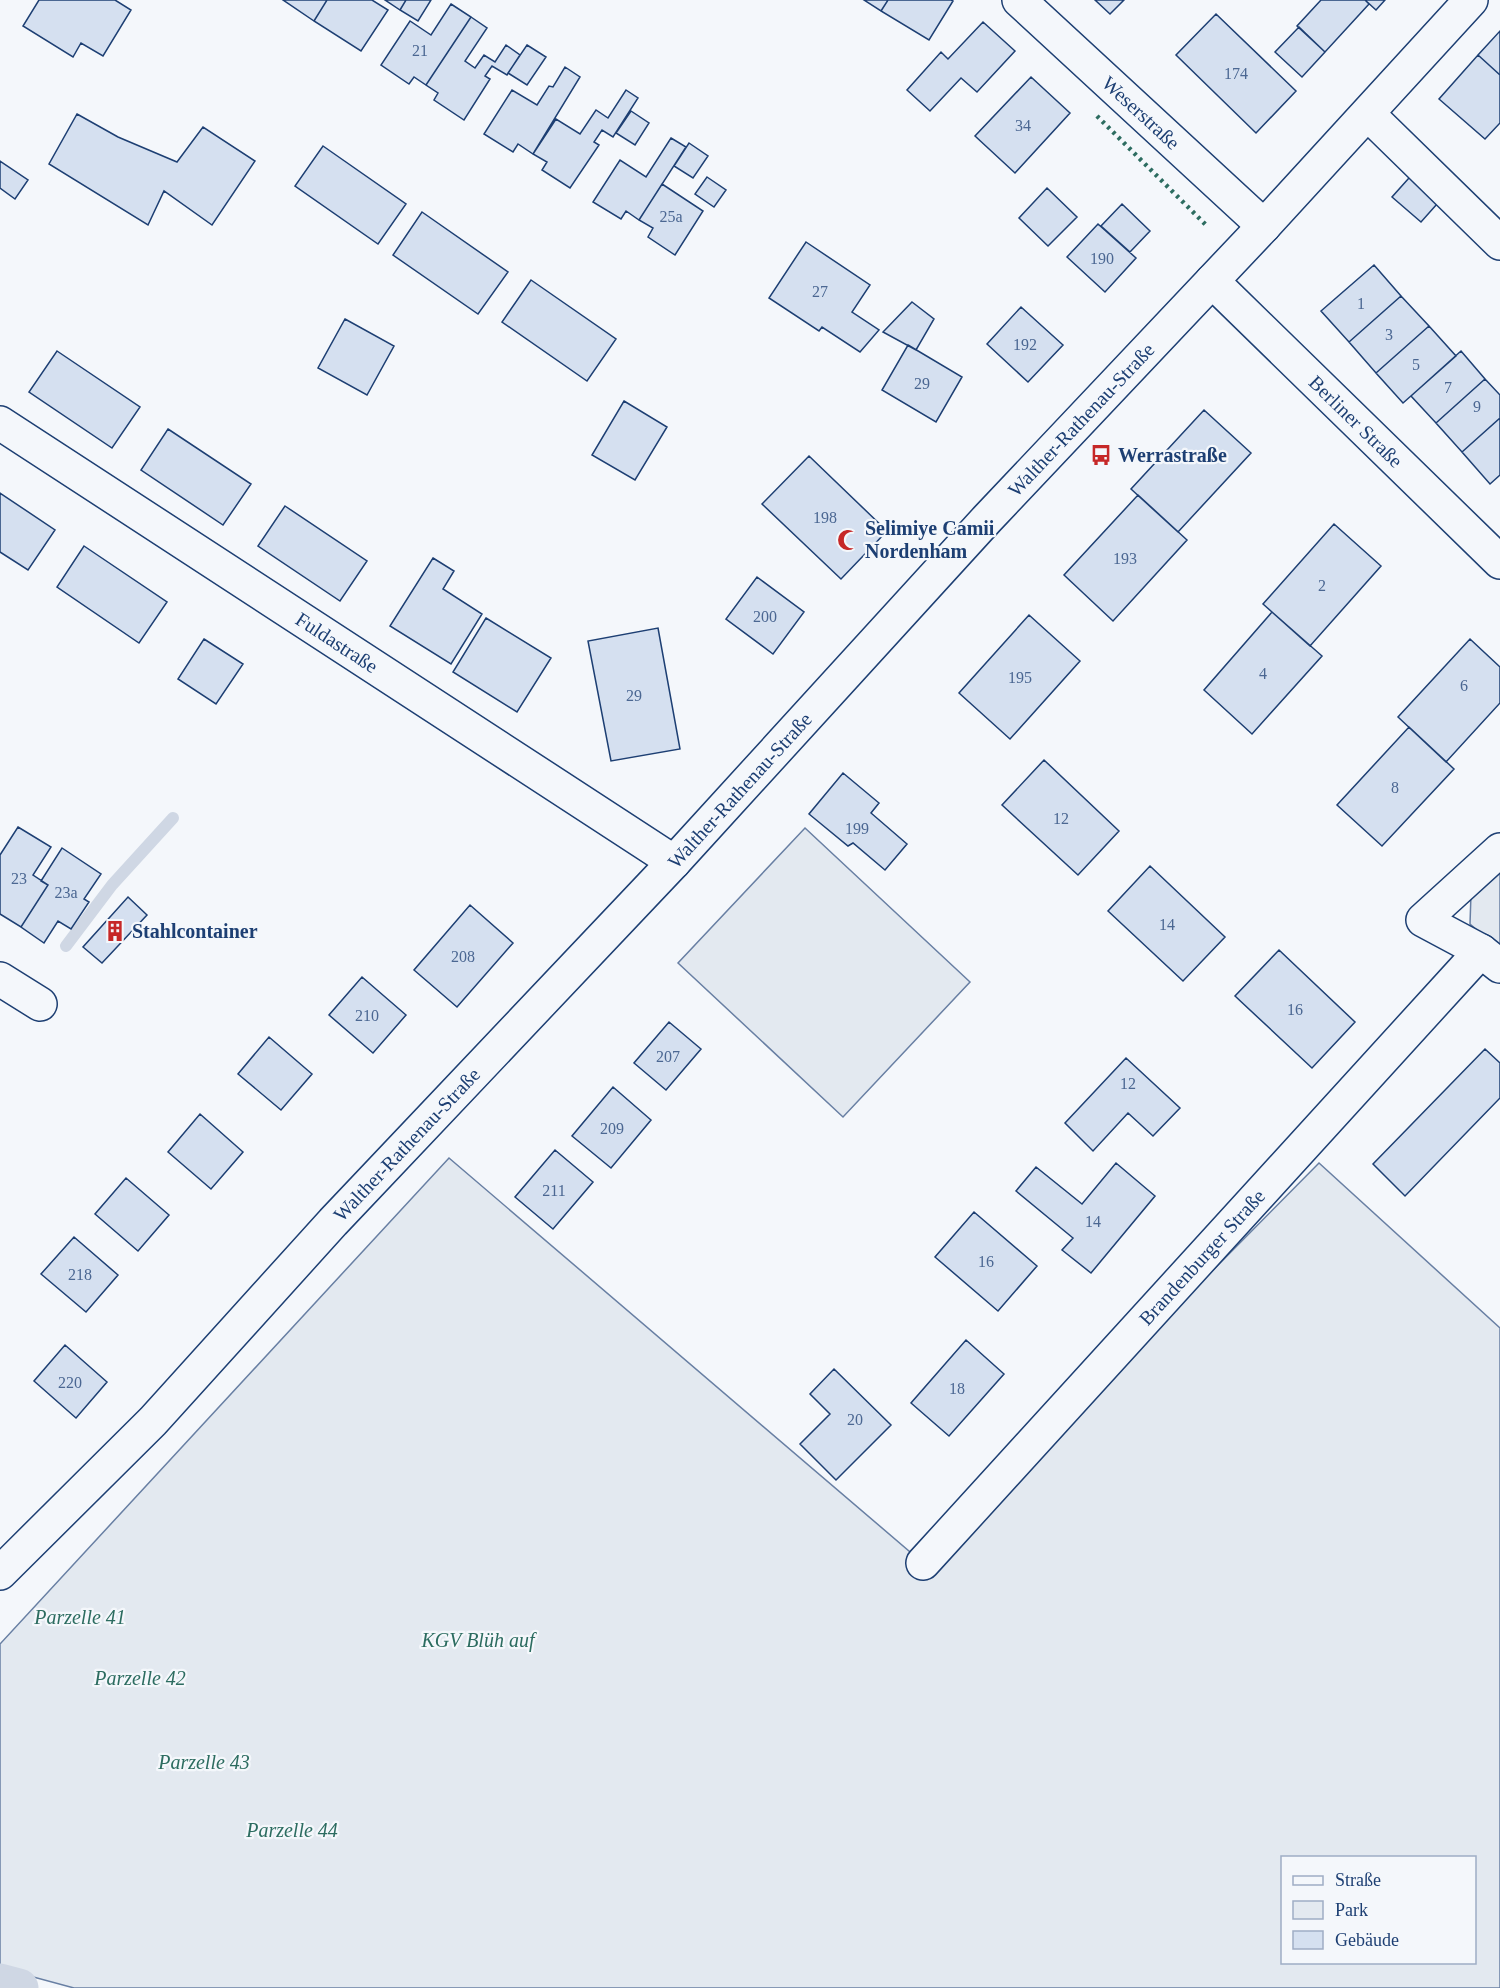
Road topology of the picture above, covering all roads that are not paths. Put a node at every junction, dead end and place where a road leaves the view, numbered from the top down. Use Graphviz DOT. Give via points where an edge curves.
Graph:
graph roads {
  1 [pos="1019,0"];
  2 [pos="1471,0"];
  3 [pos="1368,114"];
  4 [pos="1264,226"];
  5 [pos="1500,243"];
  6 [pos="1212,281"];
  7 [pos="0,423"];
  8 [pos="1500,562"];
  9 [pos="1500,849"];
  10 [pos="674,862"];
  11 [pos="1491,958"];
  12 [pos="0,979"];
  13 [pos="40,1004"];
  14 [pos="923,1563"];
  15 [pos="0,1573"];
  1 -- 4 [label="street, Weserstraße"];
  2 -- 3 [label="street, Walther-Rathenau-Straße"];
  3 -- 4 [label="street, Walther-Rathenau-Straße"];
  3 -- 5 [label="street"];
  4 -- 6 [label="street, Walther-Rathenau-Straße"];
  6 -- 8 [label="street, Berliner Straße"];
  6 -- 10 [label="street, Walther-Rathenau-Straße" via="980,527"];
  7 -- 10 [label="street, Fuldastraße"];
  9 -- 11 [label="street" via="1424,920"];
  10 -- 15 [label="street, Walther-Rathenau-Straße" via="153,1421"];
  11 -- 14 [label="street, Brandenburger Straße"];
  12 -- 13 [label="street"];
}
